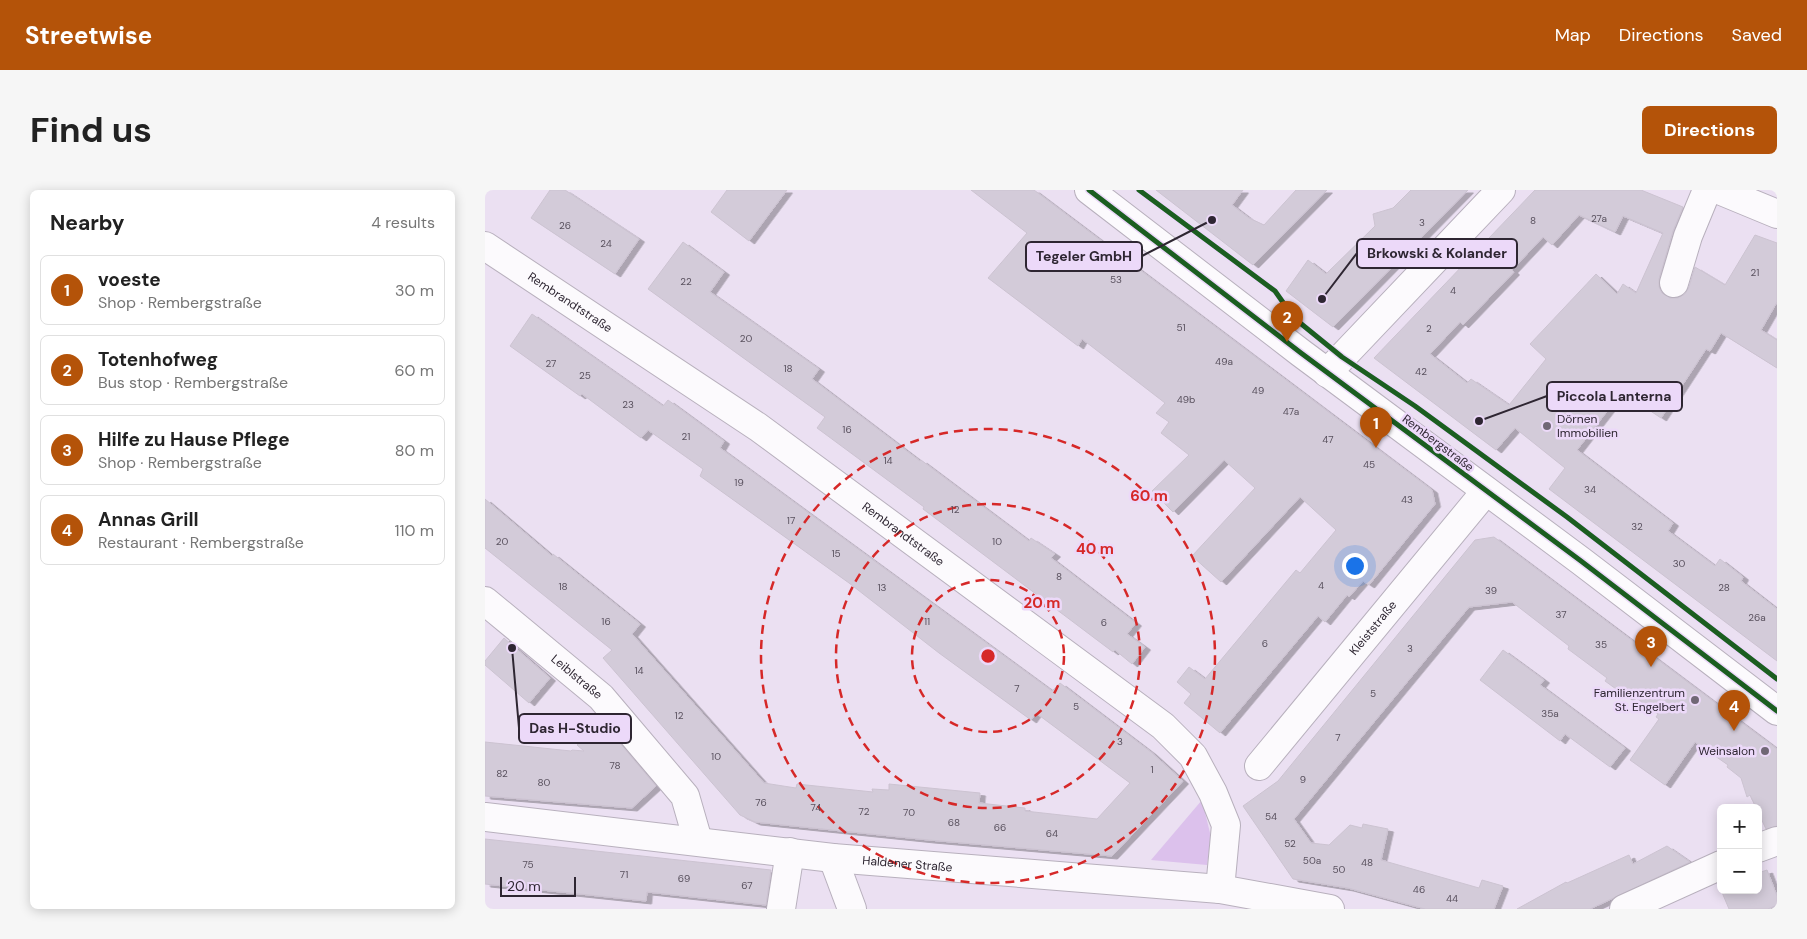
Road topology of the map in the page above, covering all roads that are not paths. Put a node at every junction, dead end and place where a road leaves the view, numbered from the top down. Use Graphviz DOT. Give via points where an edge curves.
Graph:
graph roads {
  1 [pos="1089,190"];
  2 [pos="1501,190"];
  3 [pos="1707,190"];
  4 [pos="1719,190"];
  5 [pos="1777,214"];
  6 [pos="485,246"];
  7 [pos="1674,283"];
  8 [pos="1327,372"];
  9 [pos="1486,491"];
  10 [pos="485,601"];
  11 [pos="1777,710"];
  12 [pos="1259,766"];
  13 [pos="485,817"];
  14 [pos="698,841"];
  15 [pos="1777,841"];
  16 [pos="1762,847"];
  17 [pos="790,852"];
  18 [pos="833,858"];
  19 [pos="1717,867"];
  20 [pos="1220,890"];
  21 [pos="781,909"];
  22 [pos="852,909"];
  23 [pos="1331,909"];
  24 [pos="1624,909"];
  1 -- 8 [label="street, Rembergstraße"];
  2 -- 8 [label="street"];
  3 -- 7 [label="street" via="1688,236"];
  4 -- 5 [label="street"];
  6 -- 20 [label="street, Rembrandtstraße" via="758,427 1163,726 1193,756 1226,825"];
  8 -- 9 [label="street, Rembergstraße"];
  9 -- 11 [label="street, Rembergstraße"];
  9 -- 12 [label="street, Kleiststraße"];
  10 -- 14 [label="street, Leiblstraße" via="601,696 685,796"];
  13 -- 14 [label="street, Haldener Straße"];
  14 -- 17 [label="street, Haldener Straße"];
  15 -- 16 [label="street"];
  17 -- 18 [label="street, Haldener Straße"];
  17 -- 21 [label="street"];
  18 -- 20 [label="street, Haldener Straße"];
  18 -- 22 [label="street"];
  19 -- 24 [label="street"];
  20 -- 23 [label="street, Haldener Straße"];
}
